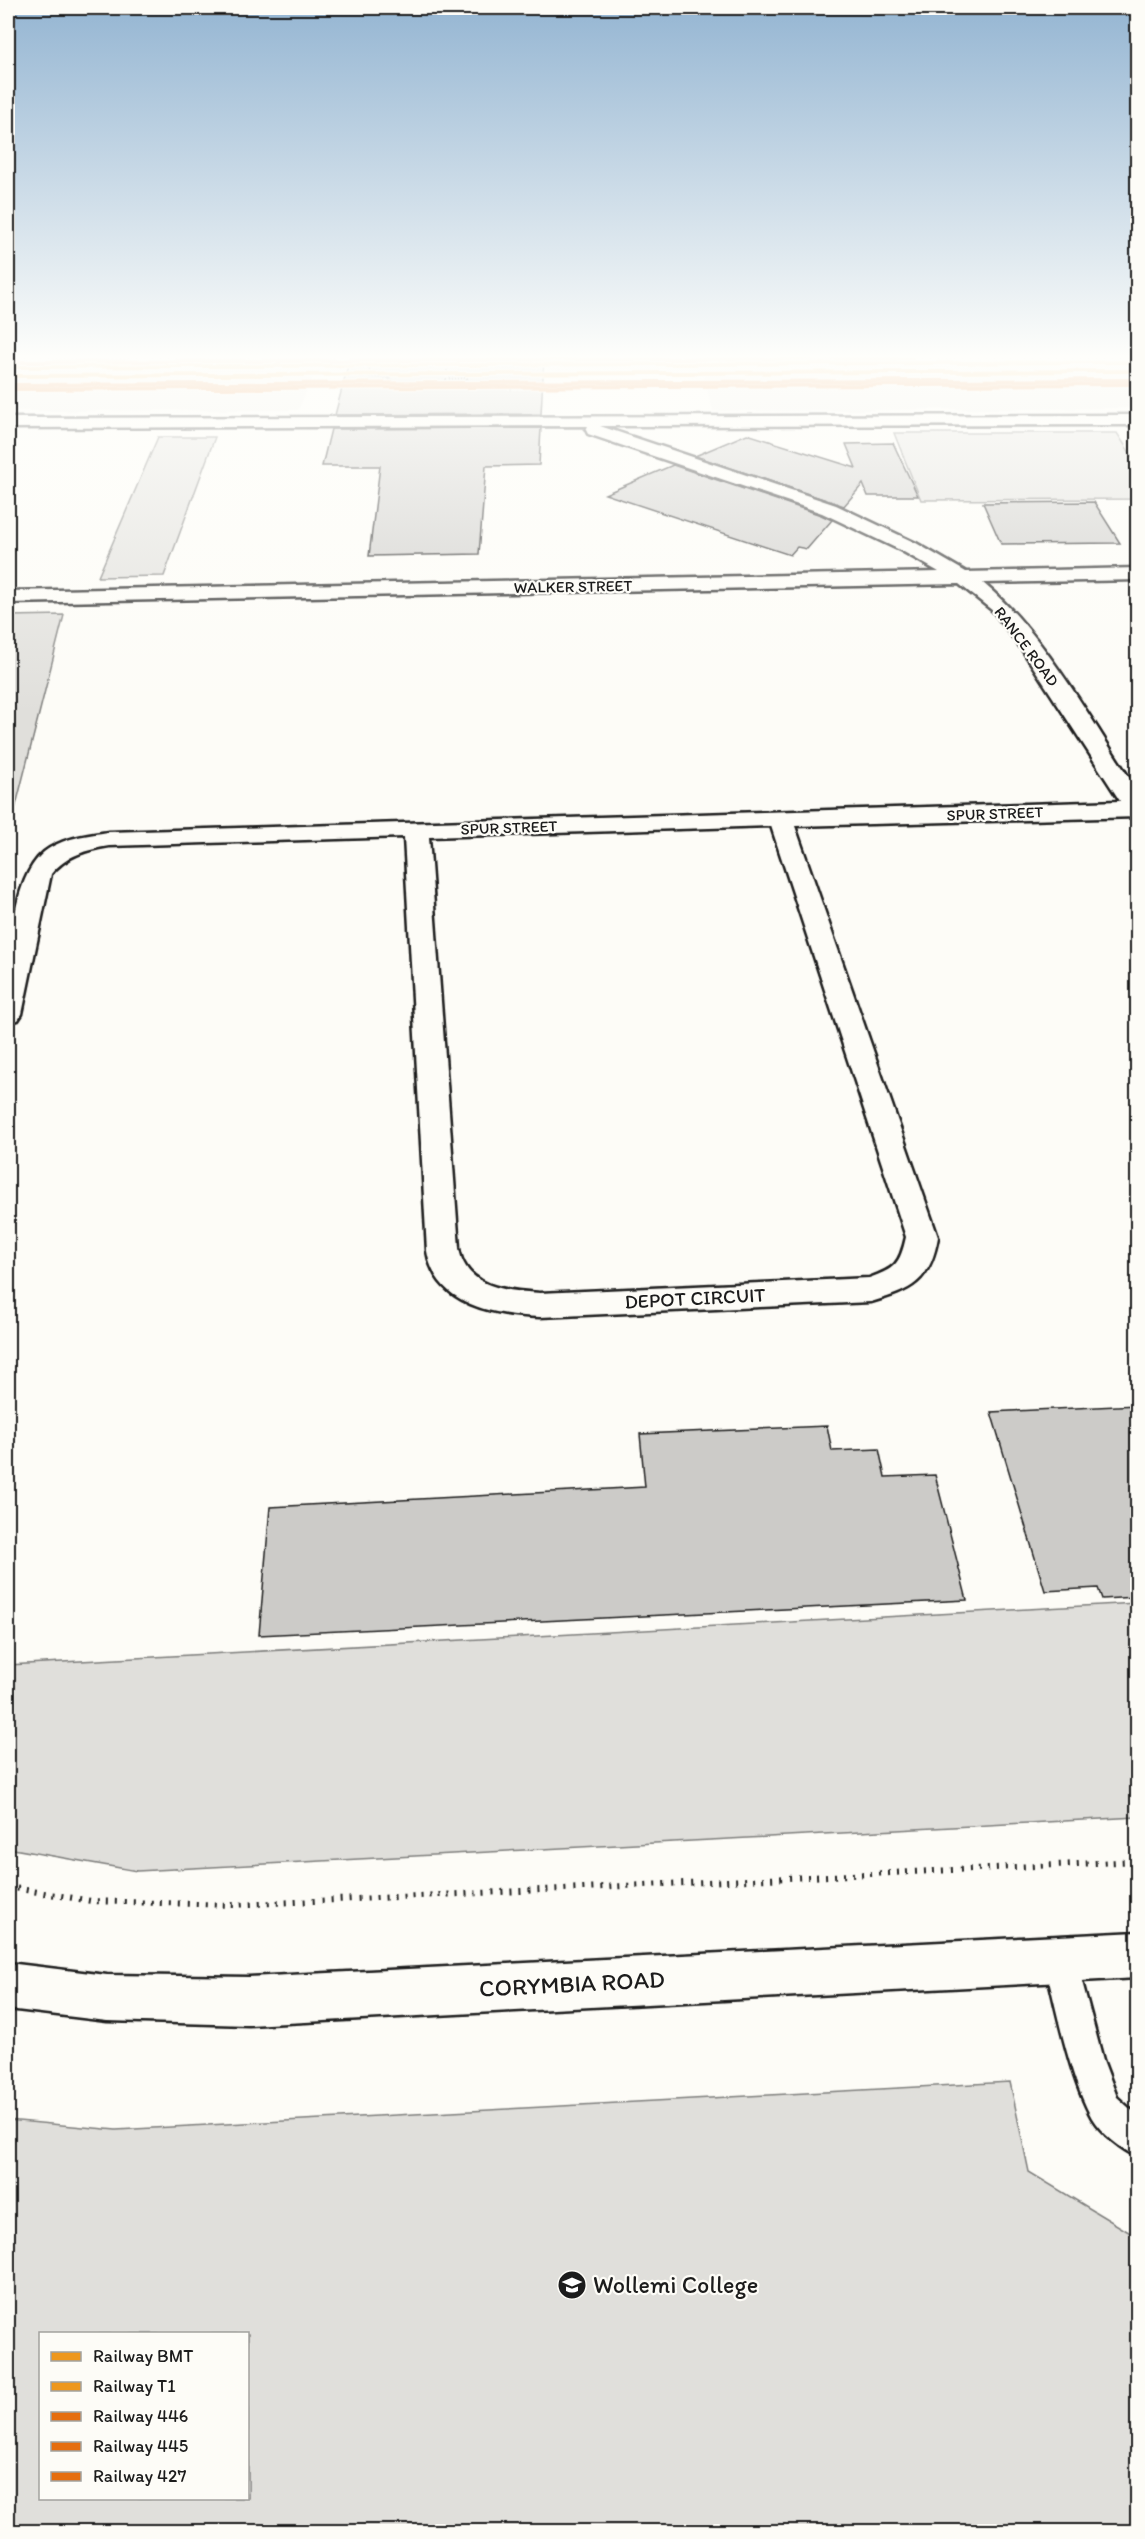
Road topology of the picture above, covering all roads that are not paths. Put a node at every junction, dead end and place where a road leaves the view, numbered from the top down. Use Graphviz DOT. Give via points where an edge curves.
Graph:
graph roads {
  1 [pos="732,476"];
  2 [pos="1137,574"];
  3 [pos="964,578"];
  4 [pos="8,597"];
  5 [pos="1137,809"];
  6 [pos="781,820"];
  7 [pos="416,830"];
  8 [pos="8,1014"];
  9 [pos="1137,1955"];
  10 [pos="1060,1959"];
  11 [pos="8,1986"];
  12 [pos="1137,2140"];
  1 -- 3 [label="street, RANCE ROAD" via="829,509"];
  2 -- 3 [label="street, WALKER STREET"];
  3 -- 4 [label="street, WALKER STREET"];
  3 -- 5 [label="street, RANCE ROAD" via="1000,607 1030,645"];
  5 -- 6 [label="street, SPUR STREET"];
  6 -- 7 [label="street, SPUR STREET"];
  6 -- 7 [label="street, DEPOT CIRCUIT" via="922,1237 918,1262 899,1281 871,1290 540,1305 498,1303 465,1288 446,1264 442,1237"];
  7 -- 8 [label="street, SPUR STREET" via="109,839 63,849 39,873"];
  9 -- 10 [label="street, CORYMBIA ROAD"];
  10 -- 11 [label="street, CORYMBIA ROAD" via="249,2001 107,1998"];
  10 -- 12 [label="lane" via="1087,2060 1105,2108"];
}
